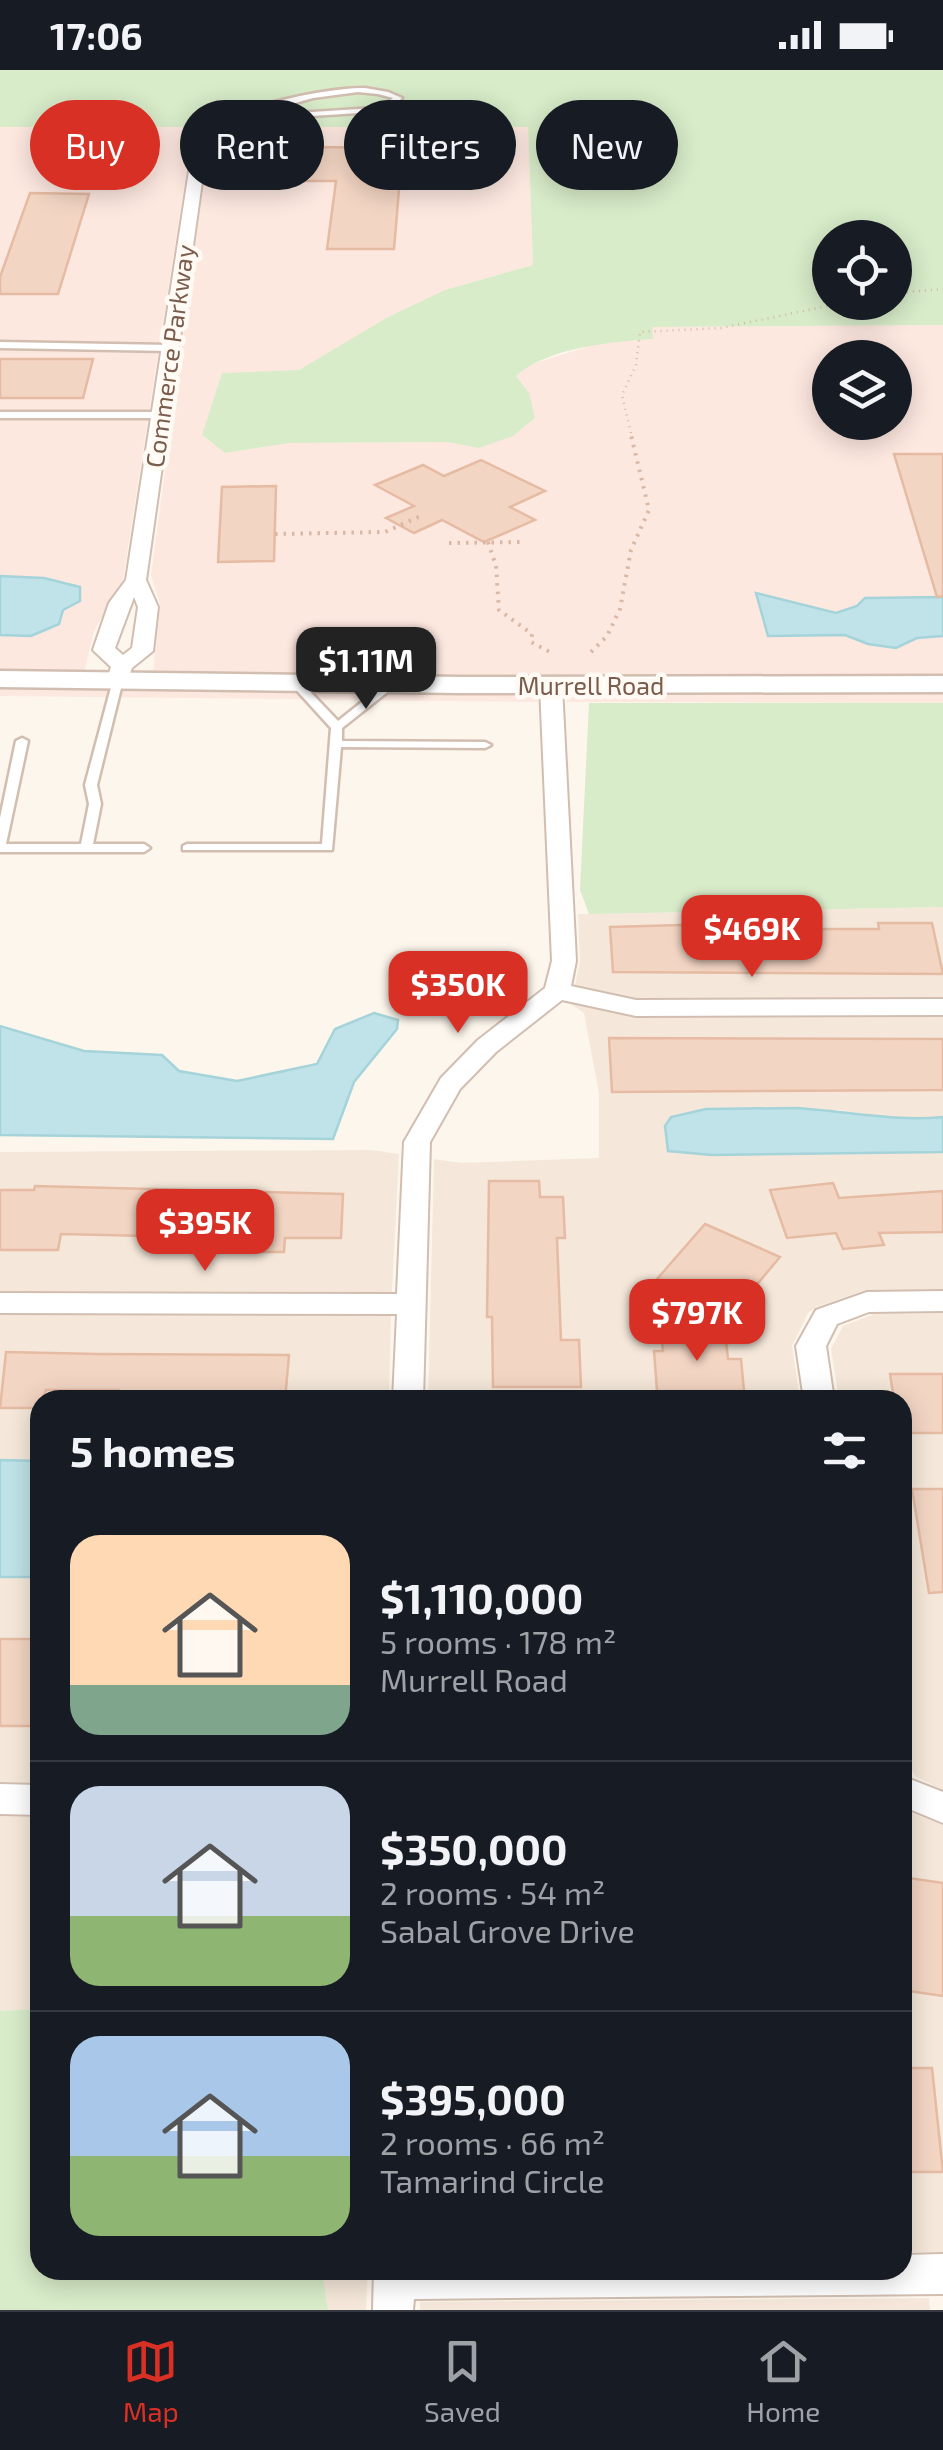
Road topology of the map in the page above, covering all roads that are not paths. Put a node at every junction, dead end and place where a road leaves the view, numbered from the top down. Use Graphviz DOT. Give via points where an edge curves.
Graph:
graph roads {
  1 [pos="234,119"];
  2 [pos="193,190"];
  3 [pos="0,345"];
  4 [pos="170,348"];
  5 [pos="0,415"];
  6 [pos="160,415"];
  7 [pos="136,580"];
  8 [pos="120,672"];
  9 [pos="0,679"];
  10 [pos="295,682"];
  11 [pos="390,684"];
  12 [pos="943,684"];
  13 [pos="551,686"];
  14 [pos="337,726"];
  15 [pos="22,741"];
  16 [pos="336,744"];
  17 [pos="485,744"];
  18 [pos="0,846"];
  19 [pos="86,848"];
  20 [pos="144,848"];
  21 [pos="187,848"];
  22 [pos="557,991"];
  23 [pos="943,1007"];
  24 [pos="943,1301"];
  25 [pos="0,1303"];
  26 [pos="410,1304"];
  27 [pos="408,1390"];
  28 [pos="818,1390"];
  29 [pos="912,1794"];
  30 [pos="0,1799"];
  31 [pos="30,1800"];
  32 [pos="943,1808"];
  33 [pos="943,2274"];
  34 [pos="912,2275"];
  35 [pos="668,2280"];
  36 [pos="394,2286"];
  1 -- 1 [label="lane" via="342,91 398,98 374,110"];
  2 -- 4 [label="street, Commerce Parkway"];
  3 -- 4 [label="lane"];
  4 -- 6 [label="street, Commerce Parkway"];
  5 -- 6 [label="lane"];
  6 -- 7 [label="street, Commerce Parkway"];
  7 -- 8 [label="street, Commerce Parkway" via="148,606 142,651"];
  7 -- 8 [label="street, Commerce Parkway" via="104,650"];
  8 -- 9 [label="street, Murrell Road"];
  8 -- 10 [label="street, Murrell Road"];
  8 -- 19 [label="lane" via="91,786 95,804"];
  10 -- 11 [label="street, Murrell Road"];
  10 -- 14 [label="lane"];
  11 -- 13 [label="street, Murrell Road"];
  11 -- 14 [label="lane"];
  12 -- 13 [label="street, Murrell Road"];
  13 -- 22 [label="street" via="564,961"];
  14 -- 16 [label="lane"];
  15 -- 18 [label="lane"];
  16 -- 17 [label="lane"];
  16 -- 21 [label="lane" via="328,848"];
  18 -- 19 [label="lane"];
  19 -- 20 [label="lane"];
  22 -- 23 [label="street" via="636,1008"];
  22 -- 26 [label="street" via="450,1084 417,1142"];
  24 -- 28 [label="street" via="867,1302 826,1317 811,1346"];
  25 -- 26 [label="street"];
  26 -- 27 [label="street"];
  29 -- 32 [label="street"];
  30 -- 31 [label="street"];
  33 -- 34 [label="street"];
  35 -- 36 [label="street"];
}
